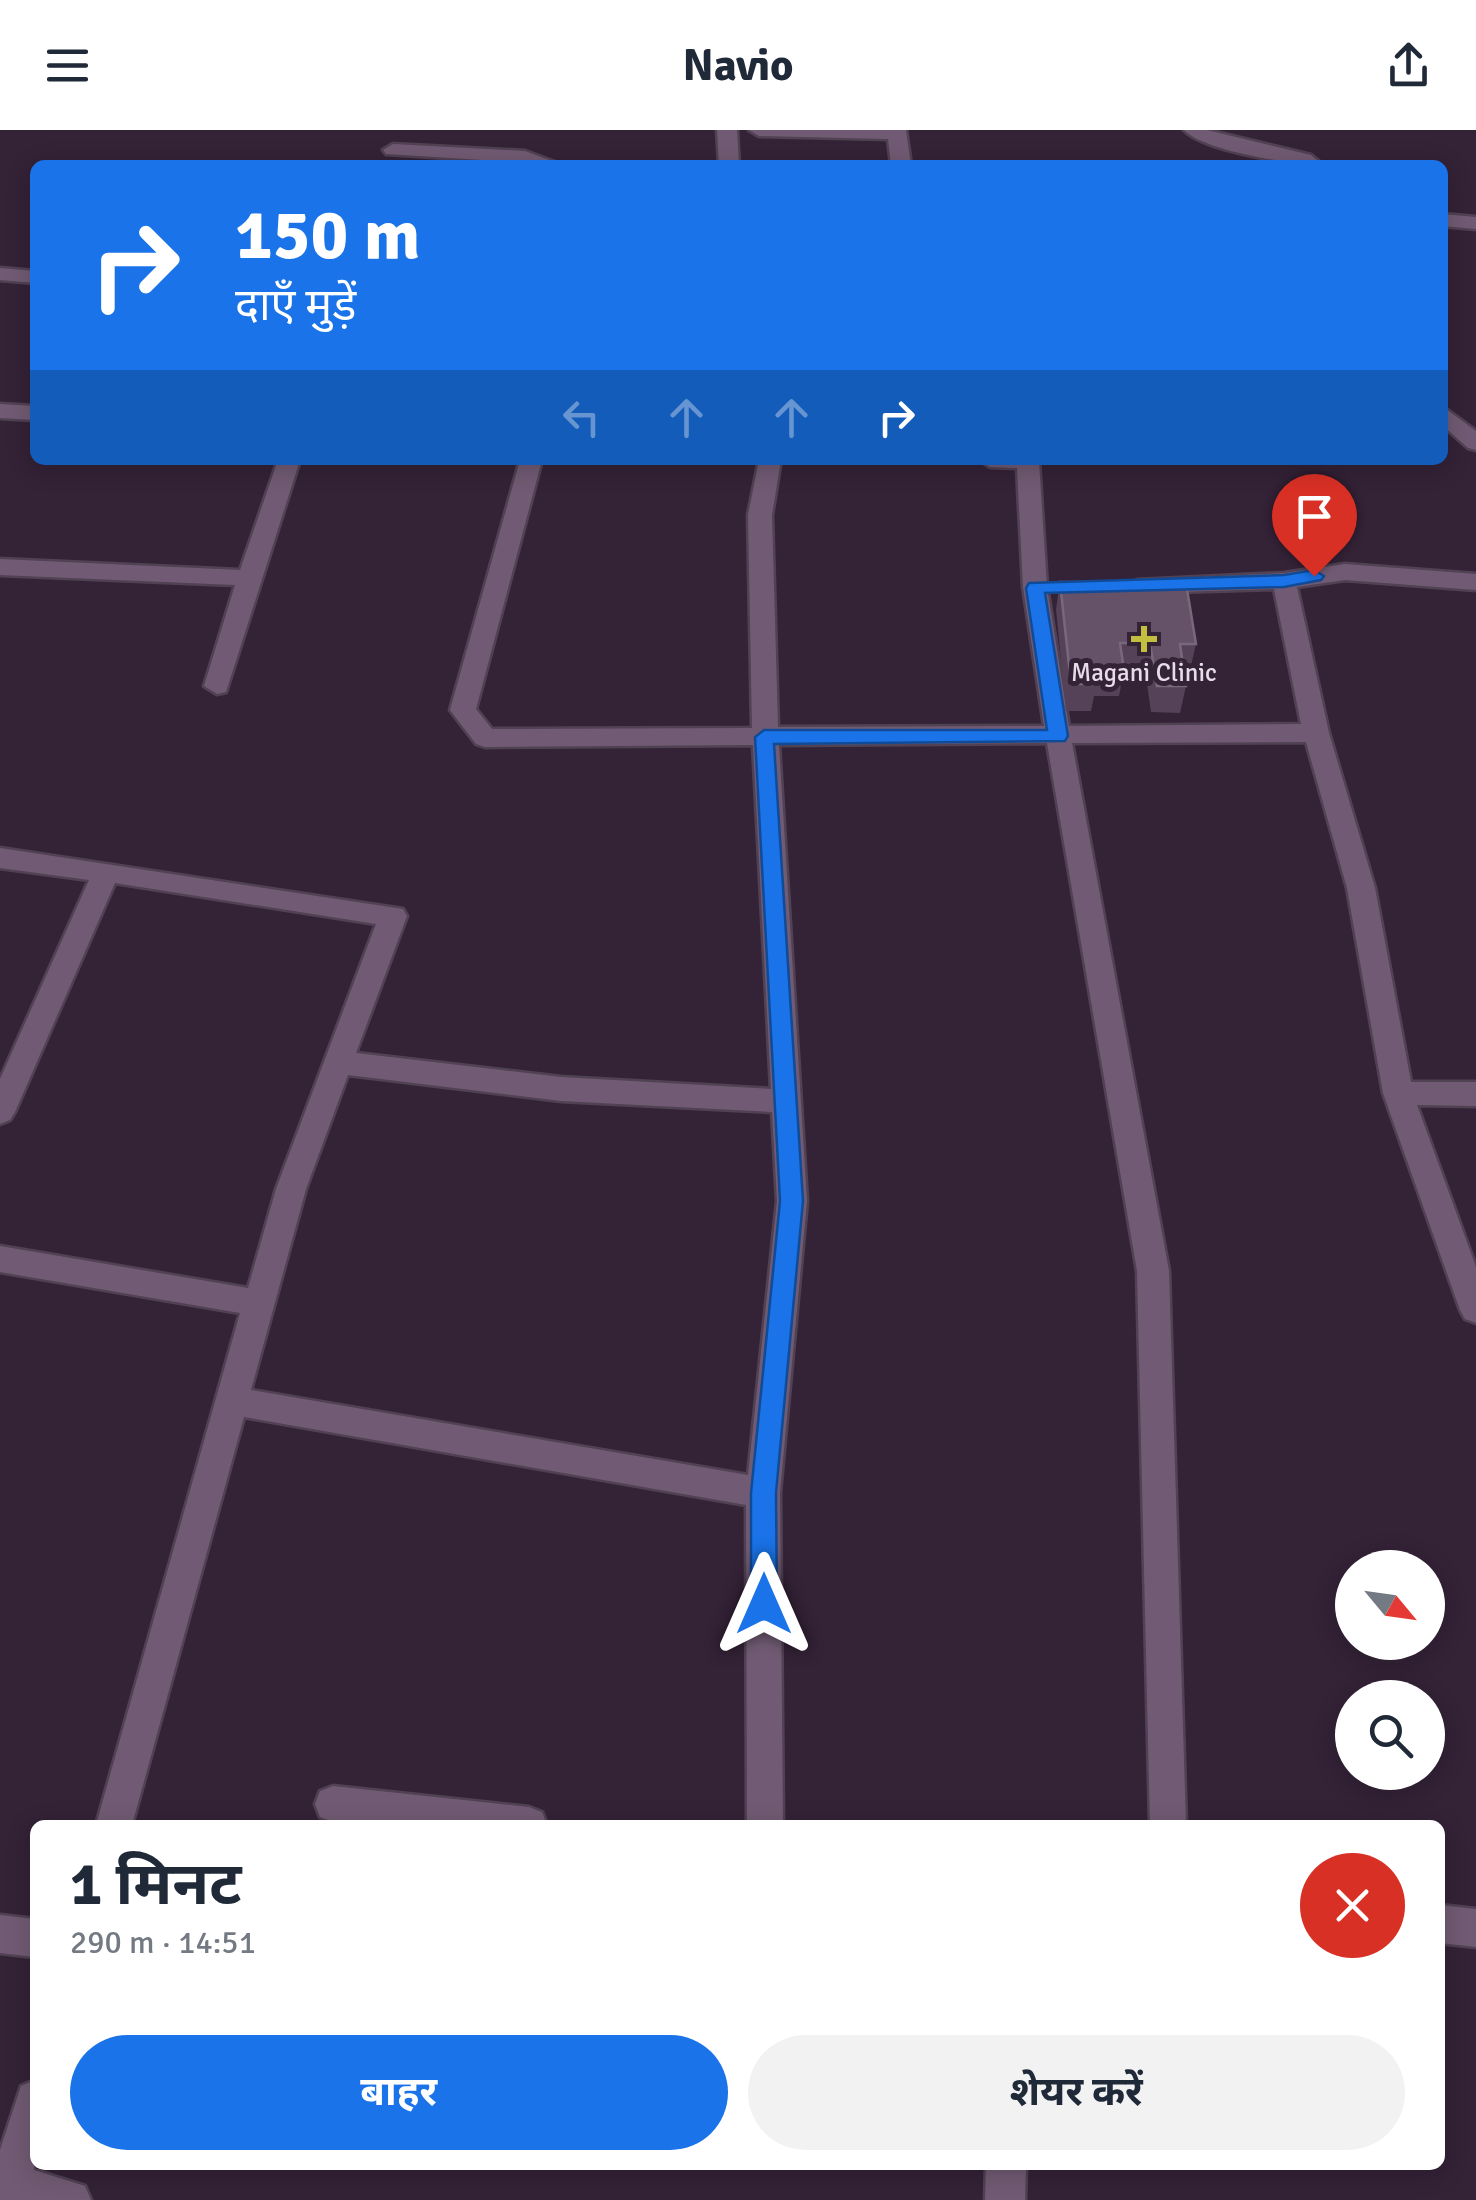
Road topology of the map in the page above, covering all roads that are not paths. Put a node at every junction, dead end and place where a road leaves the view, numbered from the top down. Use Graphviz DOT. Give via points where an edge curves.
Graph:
graph roads {
  1 [pos="728,130"];
  2 [pos="759,130"];
  3 [pos="1194,130"];
  4 [pos="896,131"];
  5 [pos="394,148"];
  6 [pos="533,160"];
  7 [pos="730,160"];
  8 [pos="901,160"];
  9 [pos="1305,160"];
  10 [pos="1448,221"];
  11 [pos="1476,223"];
  12 [pos="0,274"];
  13 [pos="30,277"];
  14 [pos="0,411"];
  15 [pos="30,413"];
  16 [pos="1448,418"];
  17 [pos="1476,444"];
  18 [pos="288,465"];
  19 [pos="530,465"];
  20 [pos="769,465"];
  21 [pos="1027,465"];
  22 [pos="0,567"];
  23 [pos="248,578"];
  24 [pos="1284,581"];
  25 [pos="1476,582"];
  26 [pos="1112,586"];
  27 [pos="216,686"];
  28 [pos="1316,733"];
  29 [pos="1058,736"];
  30 [pos="764,737"];
  31 [pos="0,858"];
  32 [pos="106,872"];
  33 [pos="338,1062"];
  34 [pos="1398,1093"];
  35 [pos="1476,1094"];
  36 [pos="786,1101"];
  37 [pos="0,1112"];
  38 [pos="0,1259"];
  39 [pos="259,1303"];
  40 [pos="1476,1310"];
  41 [pos="232,1401"];
  42 [pos="763,1493"];
  43 [pos="332,1804"];
  44 [pos="115,1820"];
  45 [pos="483,1820"];
  46 [pos="765,1820"];
  47 [pos="1168,1820"];
  48 [pos="1445,1925"];
  49 [pos="1476,1928"];
  50 [pos="0,1934"];
  51 [pos="30,1937"];
  52 [pos="30,2116"];
  53 [pos="1006,2170"];
  54 [pos="7,2192"];
  55 [pos="71,2200"];
  56 [pos="1006,2200"];
  1 -- 7 [label="street"];
  2 -- 4 [label="street"];
  3 -- 9 [label="street"];
  4 -- 8 [label="street"];
  5 -- 6 [label="street"];
  10 -- 11 [label="street"];
  12 -- 13 [label="street"];
  14 -- 15 [label="street"];
  16 -- 17 [label="street"];
  18 -- 23 [label="street"];
  19 -- 30 [label="street" via="463,710 485,738"];
  20 -- 30 [label="street" via="760,515"];
  21 -- 29 [label="street"];
  22 -- 23 [label="street"];
  23 -- 27 [label="street"];
  24 -- 25 [label="street" via="1345,572"];
  24 -- 26 [label="street"];
  24 -- 28 [label="street"];
  28 -- 29 [label="street"];
  28 -- 34 [label="street" via="1360,888"];
  29 -- 30 [label="street"];
  29 -- 47 [label="street" via="1153,1271"];
  30 -- 36 [label="street"];
  31 -- 32 [label="street"];
  32 -- 33 [label="street" via="393,916"];
  32 -- 37 [label="street"];
  33 -- 36 [label="street" via="561,1089"];
  33 -- 39 [label="street" via="291,1189"];
  34 -- 35 [label="street"];
  34 -- 40 [label="street"];
  36 -- 42 [label="street" via="792,1201"];
  38 -- 39 [label="street"];
  39 -- 41 [label="street"];
  41 -- 42 [label="street"];
  41 -- 44 [label="street"];
  42 -- 46 [label="street"];
  43 -- 45 [label="street"];
  48 -- 49 [label="street"];
  50 -- 51 [label="street"];
  52 -- 54 [label="street"];
  53 -- 56 [label="street"];
  54 -- 55 [label="street"];
}
